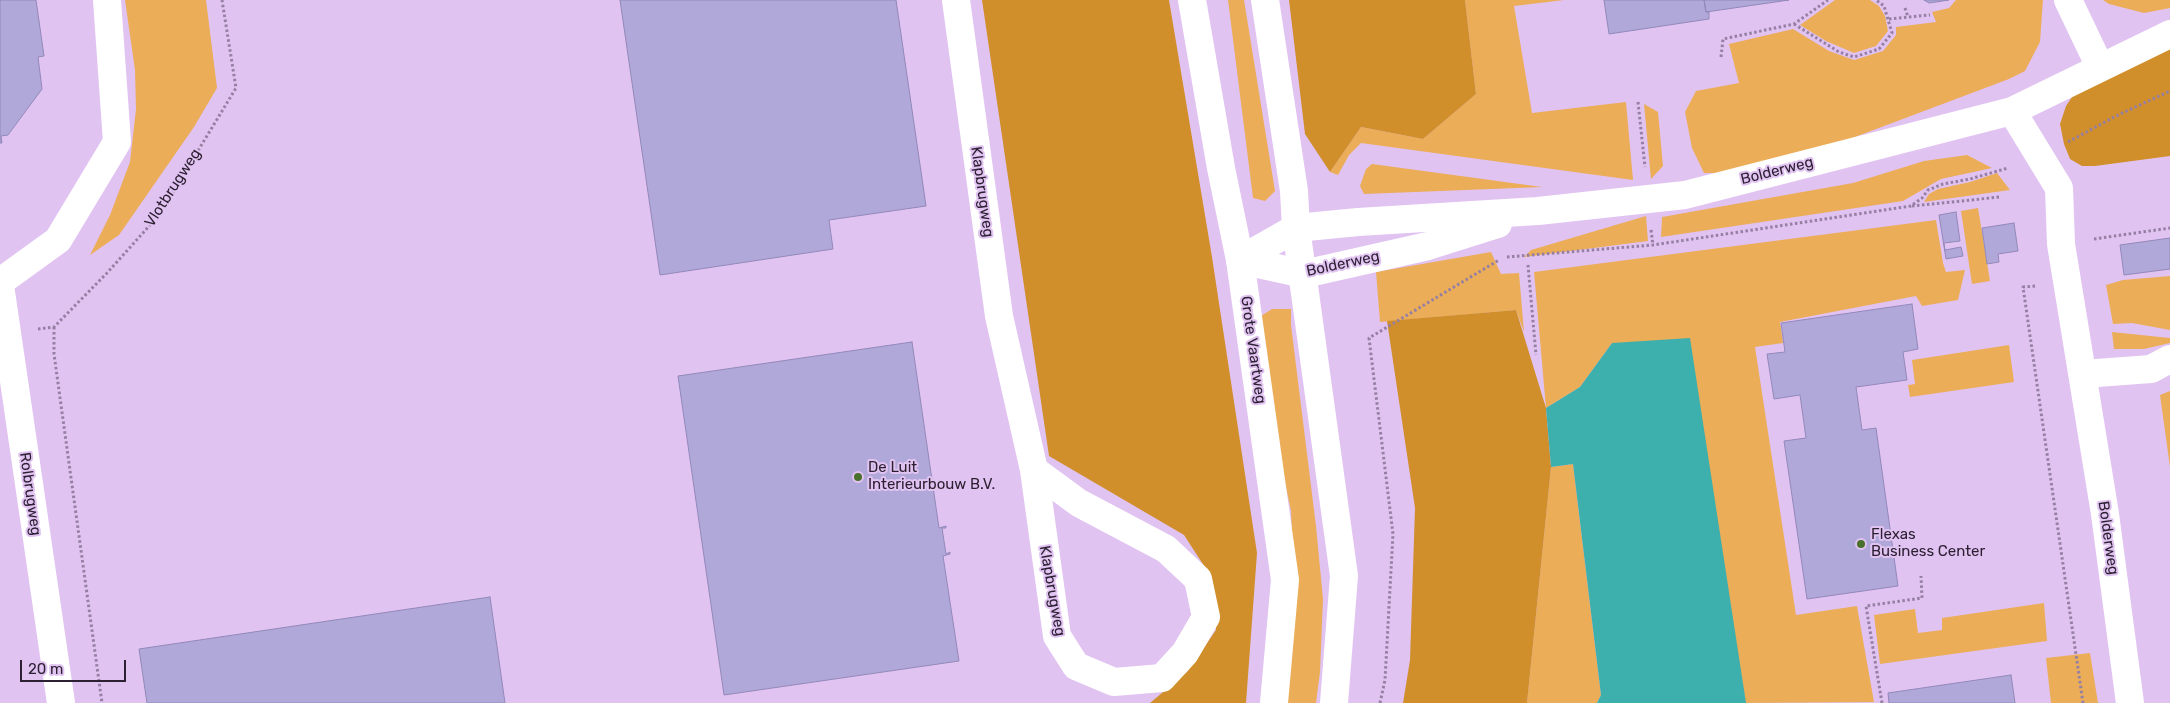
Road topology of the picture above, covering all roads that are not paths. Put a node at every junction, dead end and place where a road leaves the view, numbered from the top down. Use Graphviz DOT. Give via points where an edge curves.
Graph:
graph roads {
  1 [pos="107,0"];
  2 [pos="956,0"];
  3 [pos="1192,0"];
  4 [pos="1265,0"];
  5 [pos="2068,0"];
  6 [pos="2170,34"];
  7 [pos="2100,67"];
  8 [pos="2012,111"];
  9 [pos="1538,211"];
  10 [pos="1296,228"];
  11 [pos="1240,260"];
  12 [pos="1304,274"];
  13 [pos="0,284"];
  14 [pos="2170,359"];
  15 [pos="2083,374"];
  16 [pos="1034,470"];
  17 [pos="61,703"];
  18 [pos="1274,703"];
  19 [pos="1334,703"];
  20 [pos="2130,703"];
  1 -- 13 [label="street" via="117,142 58,240"];
  2 -- 16 [label="street, Klapbrugweg" via="999,316"];
  3 -- 11 [label="street, Grote Vaartweg"];
  4 -- 10 [label="street" via="1294,190"];
  5 -- 7 [label="street"];
  6 -- 7 [label="street, Bolderweg"];
  7 -- 8 [label="street, Bolderweg"];
  8 -- 9 [label="street, Bolderweg" via="1685,195"];
  8 -- 15 [label="street, Bolderweg" via="2059,188 2060,244"];
  9 -- 10 [label="street, Bolderweg"];
  9 -- 12 [label="street, Bolderweg" via="1428,246"];
  10 -- 11 [label="street, Bolderweg"];
  10 -- 12 [label="street"];
  11 -- 12 [label="street, Bolderweg"];
  11 -- 18 [label="street, Grote Vaartweg" via="1285,580"];
  12 -- 19 [label="street" via="1344,576"];
  13 -- 17 [label="street, Rolbrugweg"];
  14 -- 15 [label="street" via="2151,369"];
  15 -- 20 [label="street, Bolderweg"];
  16 -- 16 [label="street, Klapbrugweg" via="1080,503 1166,549 1198,579 1206,617 1185,653 1162,678 1114,682 1076,666 1057,636"];
}
